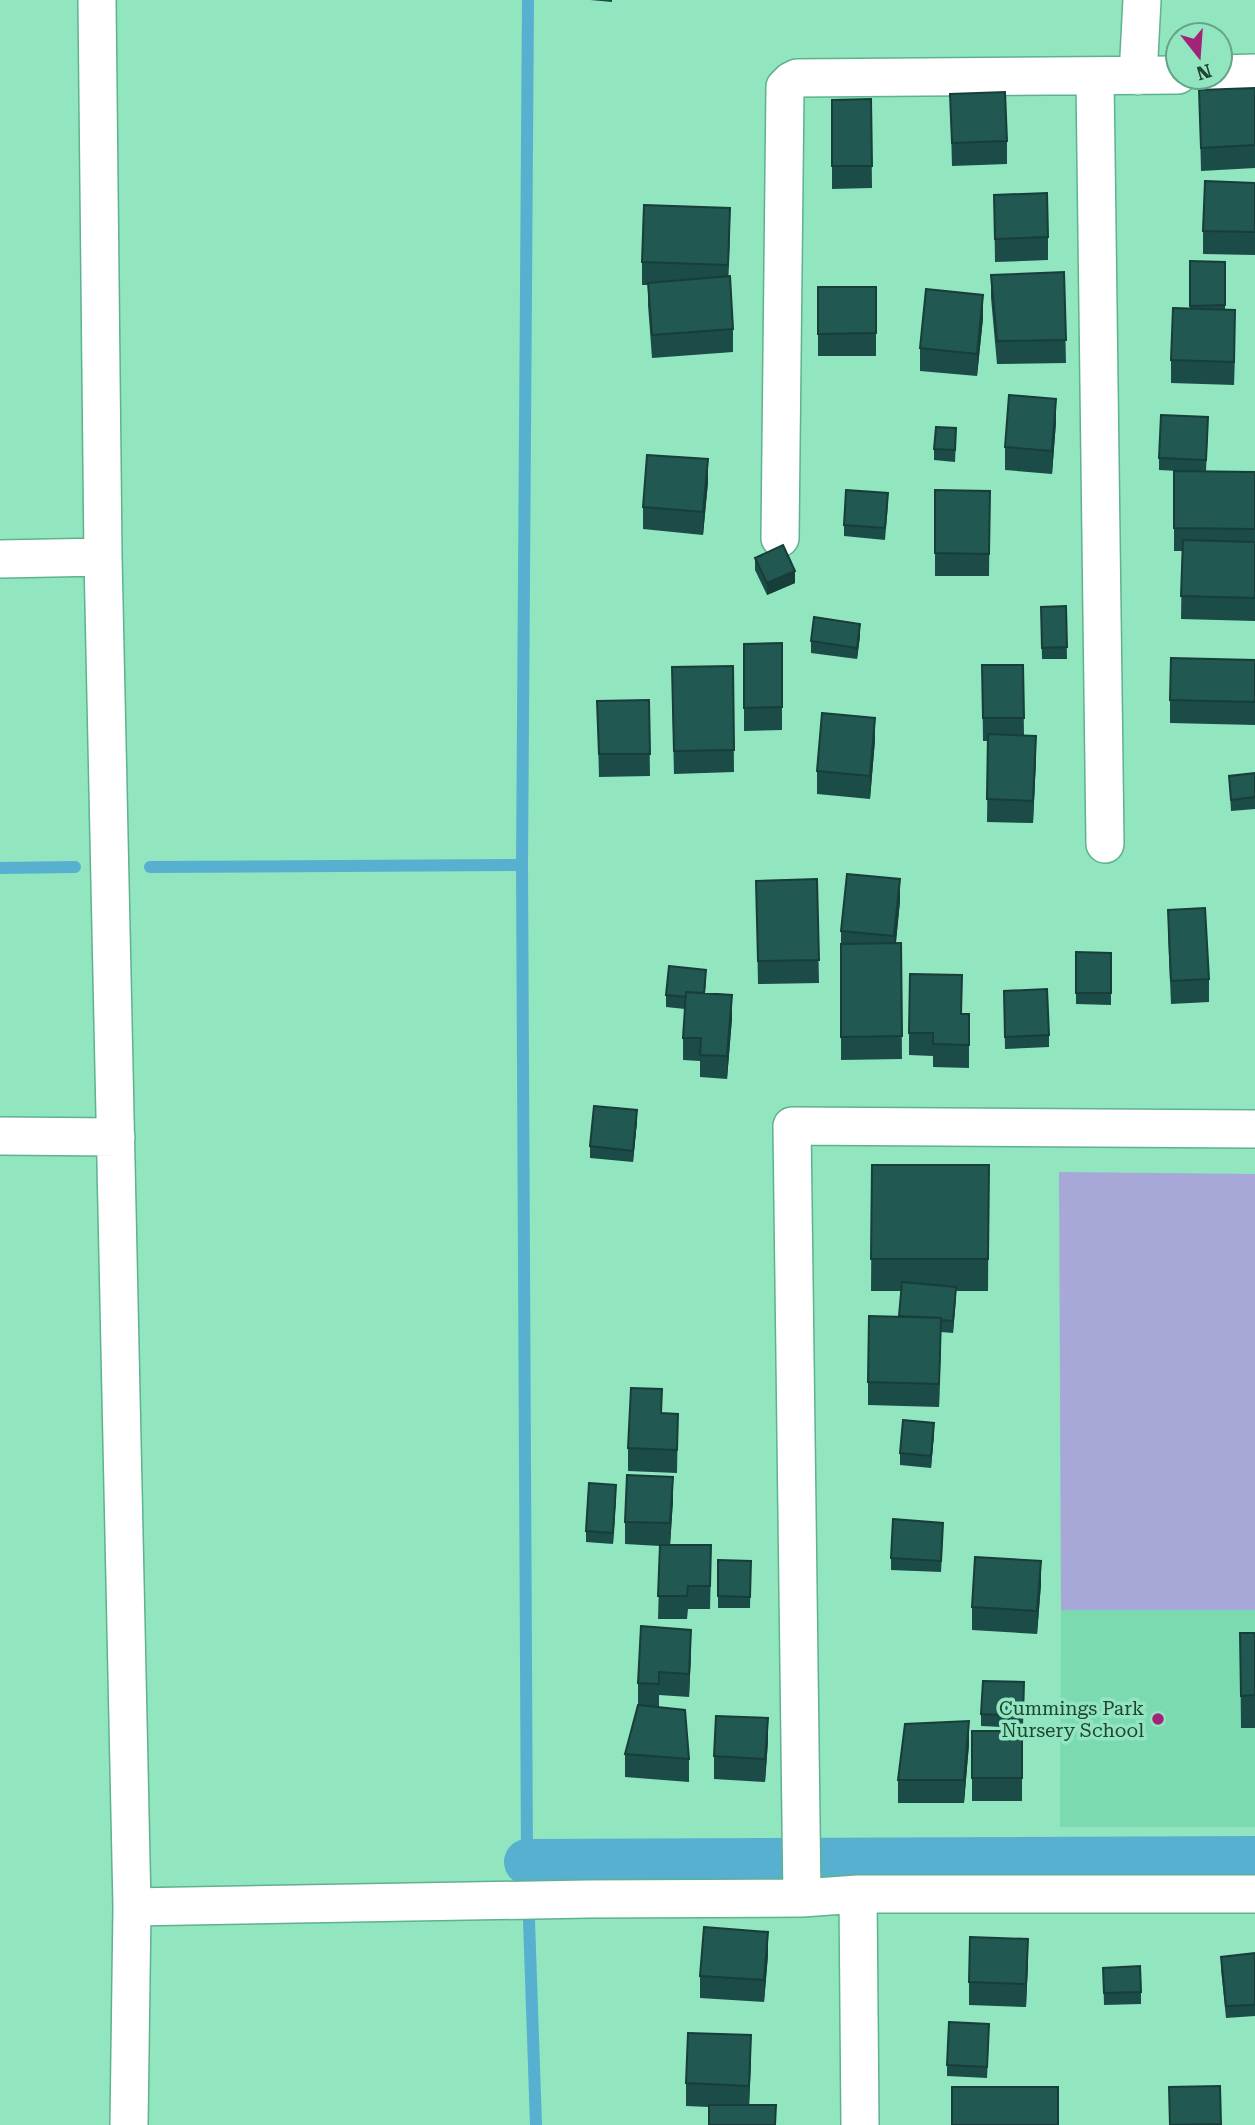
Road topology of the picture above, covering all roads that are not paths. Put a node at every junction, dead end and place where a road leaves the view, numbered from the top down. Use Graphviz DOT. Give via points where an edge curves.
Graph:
graph roads {
  1 [pos="97,0"];
  2 [pos="1142,0"];
  3 [pos="1255,73"];
  4 [pos="1234,74"];
  5 [pos="1164,75"];
  6 [pos="1138,76"];
  7 [pos="1096,78"];
  8 [pos="780,538"];
  9 [pos="103,557"];
  10 [pos="0,559"];
  11 [pos="1105,844"];
  12 [pos="1255,1129"];
  13 [pos="0,1136"];
  14 [pos="116,1137"];
  15 [pos="858,1894"];
  16 [pos="1255,1894"];
  17 [pos="802,1898"];
  18 [pos="132,1907"];
  19 [pos="129,2125"];
  20 [pos="860,2125"];
  1 -- 9 [label="street"];
  2 -- 6 [label="street"];
  3 -- 4 [label="street"];
  5 -- 6 [label="street"];
  6 -- 7 [label="street"];
  7 -- 8 [label="street" via="797,78 785,87"];
  7 -- 11 [label="street"];
  9 -- 10 [label="street"];
  9 -- 14 [label="street"];
  12 -- 17 [label="street" via="792,1126"];
  13 -- 14 [label="street"];
  14 -- 18 [label="street"];
  15 -- 16 [label="street"];
  15 -- 17 [label="street"];
  15 -- 20 [label="street"];
  17 -- 18 [label="street"];
  18 -- 19 [label="street"];
}
